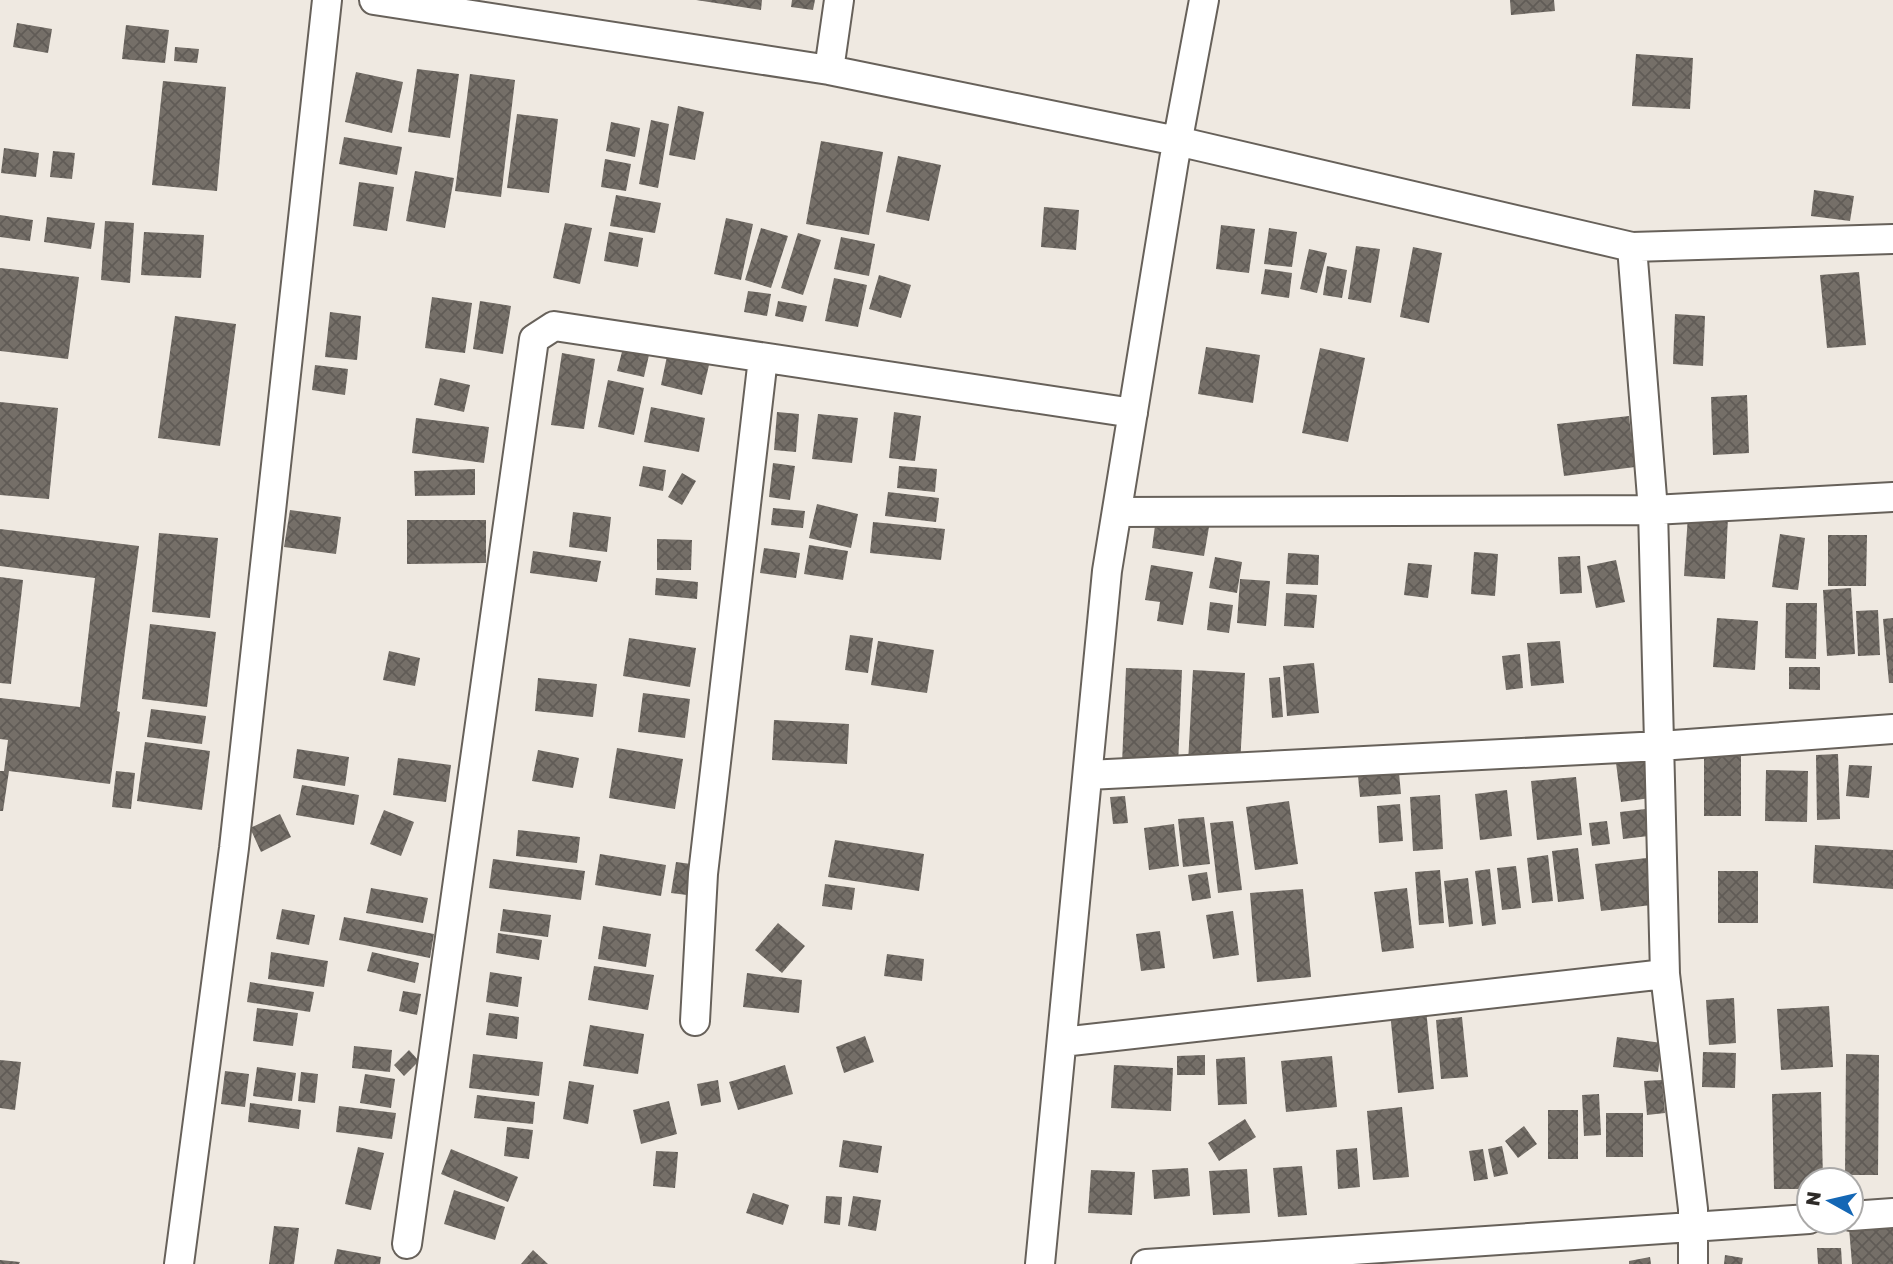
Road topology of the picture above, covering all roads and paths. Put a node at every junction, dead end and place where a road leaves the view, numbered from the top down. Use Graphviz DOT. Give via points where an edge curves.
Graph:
graph roads {
  1 [pos="327,0"];
  2 [pos="374,0"];
  3 [pos="839,0"];
  4 [pos="1204,0"];
  5 [pos="830,70"];
  6 [pos="1177,141"];
  7 [pos="1893,239"];
  8 [pos="1632,247"];
  9 [pos="762,358"];
  10 [pos="1133,413"];
  11 [pos="1893,498"];
  12 [pos="1653,510"];
  13 [pos="1117,512"];
  14 [pos="1893,729"];
  15 [pos="1660,746"];
  16 [pos="1088,775"];
  17 [pos="1665,974"];
  18 [pos="695,1021"];
  19 [pos="1062,1042"];
  20 [pos="1893,1213"];
  21 [pos="1865,1215"];
  22 [pos="1795,1220"];
  23 [pos="1693,1227"];
  24 [pos="407,1244"];
  25 [pos="179,1264"];
  26 [pos="1040,1264"];
  27 [pos="1146,1264"];
  28 [pos="1693,1264"];
  1 -- 25 [label="street" via="234,848"];
  2 -- 5 [label="street"];
  3 -- 5 [label="street"];
  4 -- 6 [label="street"];
  5 -- 6 [label="street"];
  6 -- 8 [label="street"];
  6 -- 10 [label="street"];
  7 -- 8 [label="street"];
  8 -- 12 [label="street"];
  9 -- 10 [label="street"];
  9 -- 18 [label="street" via="703,874"];
  9 -- 24 [label="street" via="554,326 534,339"];
  10 -- 13 [label="street"];
  11 -- 12 [label="street"];
  12 -- 13 [label="street"];
  12 -- 15 [label="street"];
  13 -- 16 [label="street"];
  14 -- 15 [label="street"];
  15 -- 16 [label="street"];
  15 -- 17 [label="street"];
  16 -- 19 [label="street"];
  17 -- 19 [label="street"];
  17 -- 23 [label="street"];
  19 -- 26 [label="street"];
  20 -- 21 [label="street"];
  22 -- 23 [label="street"];
  23 -- 27 [label="street"];
  23 -- 28 [label="street"];
}
